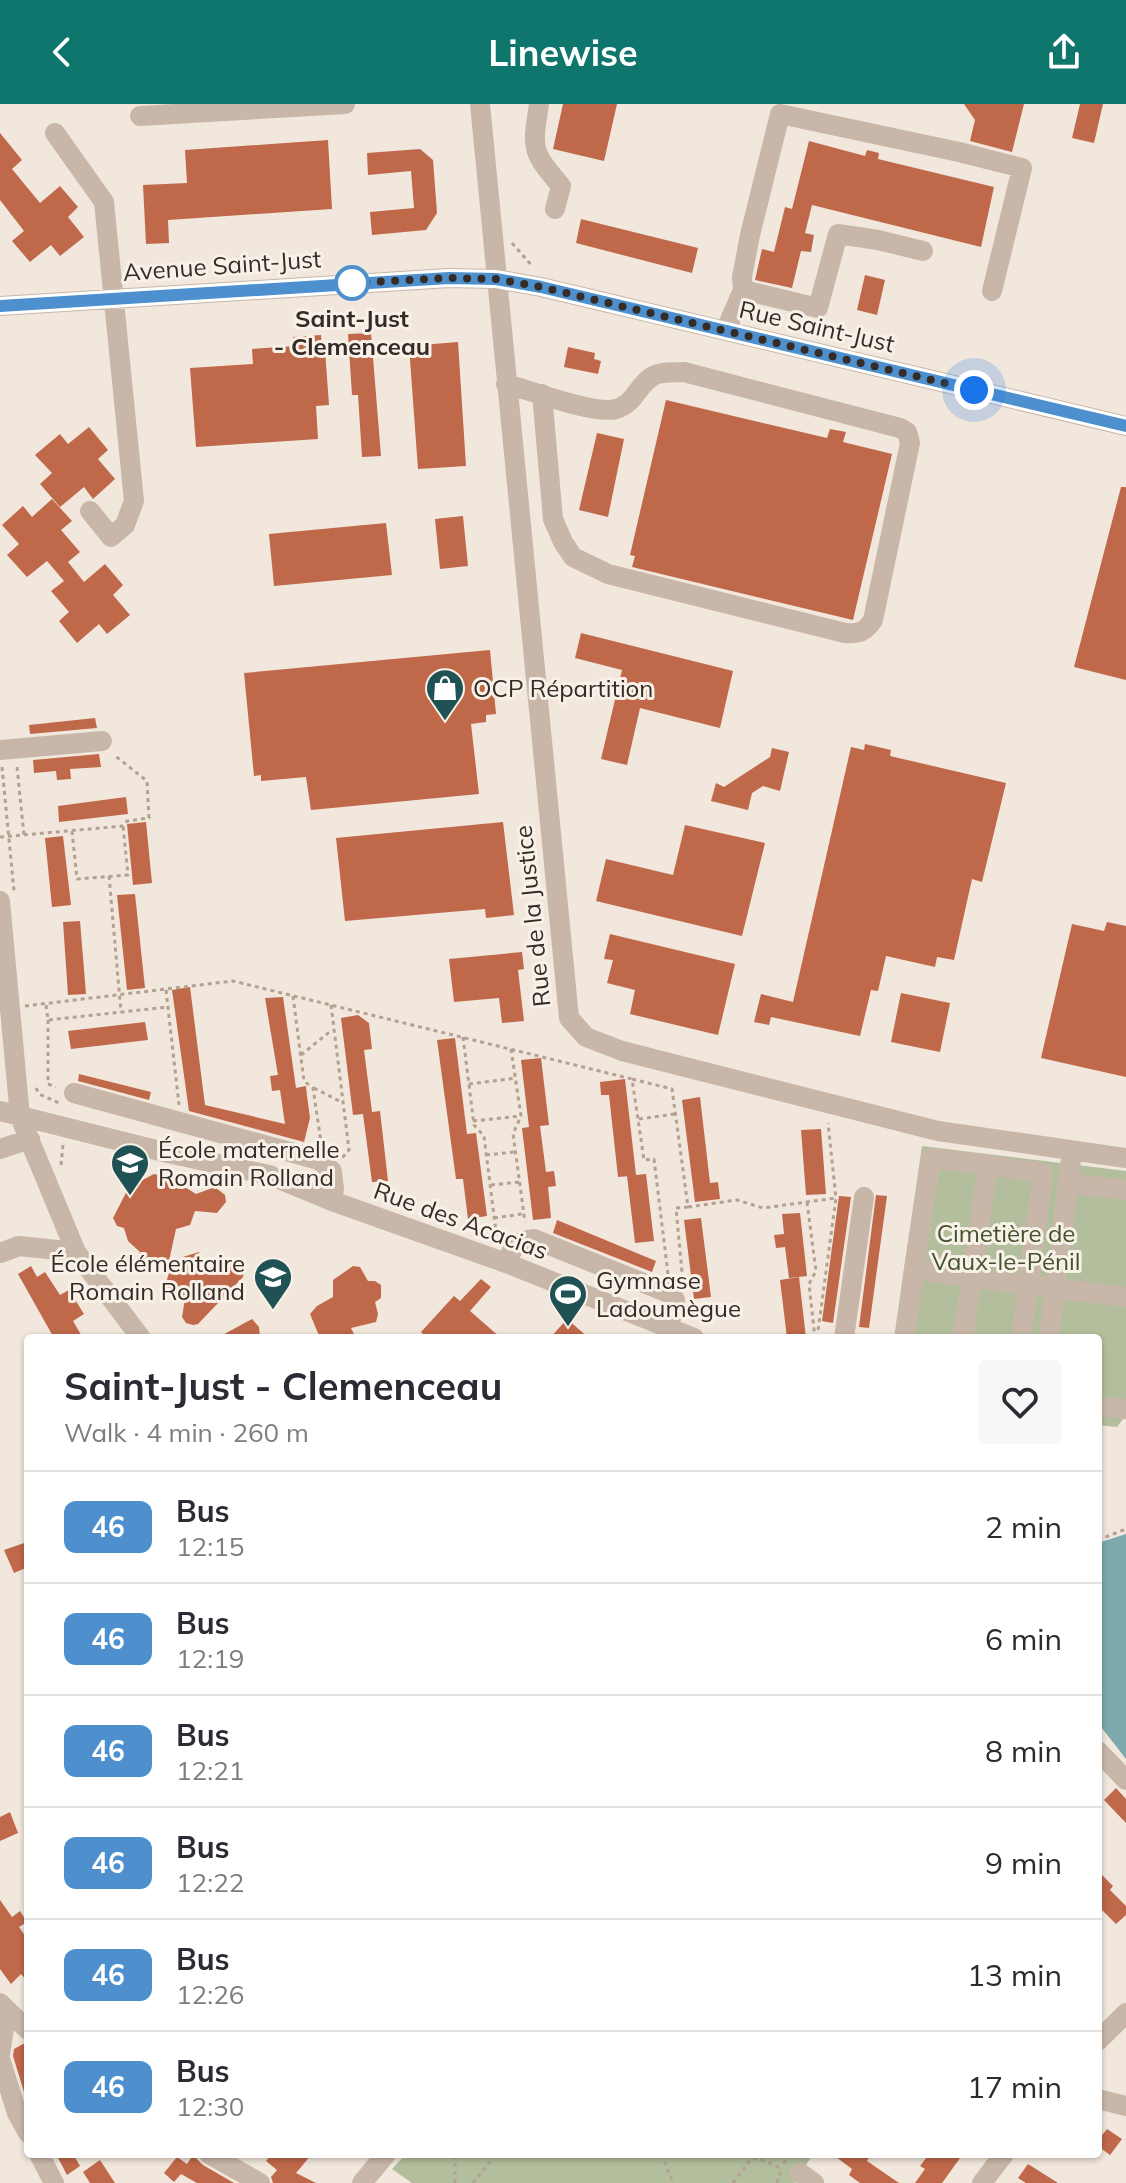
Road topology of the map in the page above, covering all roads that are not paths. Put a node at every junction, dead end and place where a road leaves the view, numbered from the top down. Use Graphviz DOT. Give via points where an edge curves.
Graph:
graph roads {
  1 [pos="345,104"];
  2 [pos="480,104"];
  3 [pos="539,104"];
  4 [pos="782,109"];
  5 [pos="140,116"];
  6 [pos="55,133"];
  7 [pos="555,209"];
  8 [pos="923,251"];
  9 [pos="496,279"];
  10 [pos="743,290"];
  11 [pos="992,291"];
  12 [pos="114,298"];
  13 [pos="0,306"];
  14 [pos="730,332"];
  15 [pos="506,384"];
  16 [pos="542,394"];
  17 [pos="1126,426"];
  18 [pos="90,511"];
  19 [pos="102,741"];
  20 [pos="5,750"];
  21 [pos="7,900"];
  22 [pos="74,1093"];
  23 [pos="0,1111"];
  24 [pos="20,1117"];
  25 [pos="176,1120"];
  26 [pos="30,1139"];
  27 [pos="0,1149"];
  28 [pos="1072,1151"];
  29 [pos="168,1153"];
  30 [pos="1126,1158"];
  31 [pos="988,1165"];
  32 [pos="1068,1183"];
  33 [pos="1126,1190"];
  34 [pos="864,1197"];
  35 [pos="332,1201"];
  36 [pos="76,1252"];
  37 [pos="0,1253"];
  38 [pos="500,1261"];
  39 [pos="914,1269"];
  40 [pos="971,1277"];
  41 [pos="1028,1285"];
  42 [pos="1055,1289"];
  43 [pos="1126,1297"];
  44 [pos="669,1328"];
  45 [pos="138,1334"];
  46 [pos="684,1334"];
  47 [pos="845,1334"];
  48 [pos="906,1334"];
  49 [pos="964,1334"];
  50 [pos="1022,1334"];
  51 [pos="1049,1334"];
  52 [pos="1102,1406"];
  53 [pos="1126,1409"];
  54 [pos="1102,1755"];
  55 [pos="1126,1780"];
  56 [pos="4,2007"];
  57 [pos="1126,2013"];
  58 [pos="24,2026"];
  59 [pos="1102,2037"];
  60 [pos="0,2056"];
  61 [pos="1102,2100"];
  62 [pos="1126,2106"];
  63 [pos="8,2117"];
  64 [pos="24,2130"];
  65 [pos="41,2158"];
  66 [pos="216,2158"];
  67 [pos="383,2158"];
  68 [pos="1001,2158"];
  69 [pos="54,2183"];
  70 [pos="260,2183"];
  71 [pos="362,2183"];
  72 [pos="982,2183"];
  1 -- 5 [label="street"];
  2 -- 9 [label="street, Rue de la Justice"];
  3 -- 7 [label="street" via="533,137 537,158 561,186"];
  4 -- 10 [label="street" via="750,235"];
  4 -- 11 [label="street" via="1022,168"];
  6 -- 12 [label="street" via="104,202"];
  8 -- 10 [label="street" via="838,234 818,308"];
  9 -- 12 [label="street, Avenue Saint-Just"];
  9 -- 14 [label="street, Rue Saint-Just"];
  9 -- 15 [label="street, Rue de la Justice"];
  10 -- 14 [label="street"];
  12 -- 13 [label="street, Avenue Saint-Just"];
  12 -- 18 [label="street" via="134,501 125,525 111,537"];
  14 -- 17 [label="street, Rue Saint-Just"];
  15 -- 16 [label="street"];
  15 -- 28 [label="street, Rue de la Justice" via="569,1018 586,1037 622,1051 938,1131"];
  16 -- 16 [label="street" via="614,410 634,399 653,376 684,372 907,432 907,458 867,629 859,634 830,629 608,574 573,557 553,519"];
  19 -- 20 [label="street"];
  21 -- 24 [label="street"];
  22 -- 25 [label="street"];
  23 -- 24 [label="street, Rue des Acacias"];
  24 -- 26 [label="street"];
  24 -- 29 [label="street, Rue des Acacias"];
  25 -- 29 [label="street"];
  25 -- 35 [label="street" via="326,1165"];
  26 -- 27 [label="street"];
  26 -- 36 [label="street"];
  28 -- 30 [label="street, Rue de la Justice"];
  28 -- 32 [label="street"];
  29 -- 35 [label="street, Rue des Acacias" via="269,1175"];
  31 -- 39 [label="street" via="931,1158"];
  31 -- 40 [label="street"];
  31 -- 41 [label="street" via="1043,1173"];
  32 -- 33 [label="street"];
  32 -- 42 [label="street"];
  34 -- 47 [label="street"];
  35 -- 38 [label="street, Rue des Acacias"];
  36 -- 37 [label="street" via="19,1246"];
  36 -- 45 [label="street"];
  38 -- 44 [label="street, Rue des Acacias"];
  38 -- 44 [label="street" via="521,1240 534,1239 673,1297"];
  39 -- 40 [label="street"];
  39 -- 48 [label="street"];
  40 -- 41 [label="street"];
  40 -- 49 [label="street"];
  41 -- 42 [label="street"];
  41 -- 50 [label="street"];
  42 -- 43 [label="street"];
  42 -- 51 [label="street"];
  44 -- 46 [label="street, Rue des Acacias"];
  52 -- 53 [label="street"];
  54 -- 55 [label="street"];
  56 -- 58 [label="street"];
  56 -- 60 [label="street"];
  57 -- 59 [label="street"];
  60 -- 63 [label="street"];
  61 -- 62 [label="street"];
  63 -- 64 [label="street"];
  65 -- 69 [label="street"];
  66 -- 70 [label="street"];
  67 -- 71 [label="street"];
  68 -- 72 [label="street"];
}
